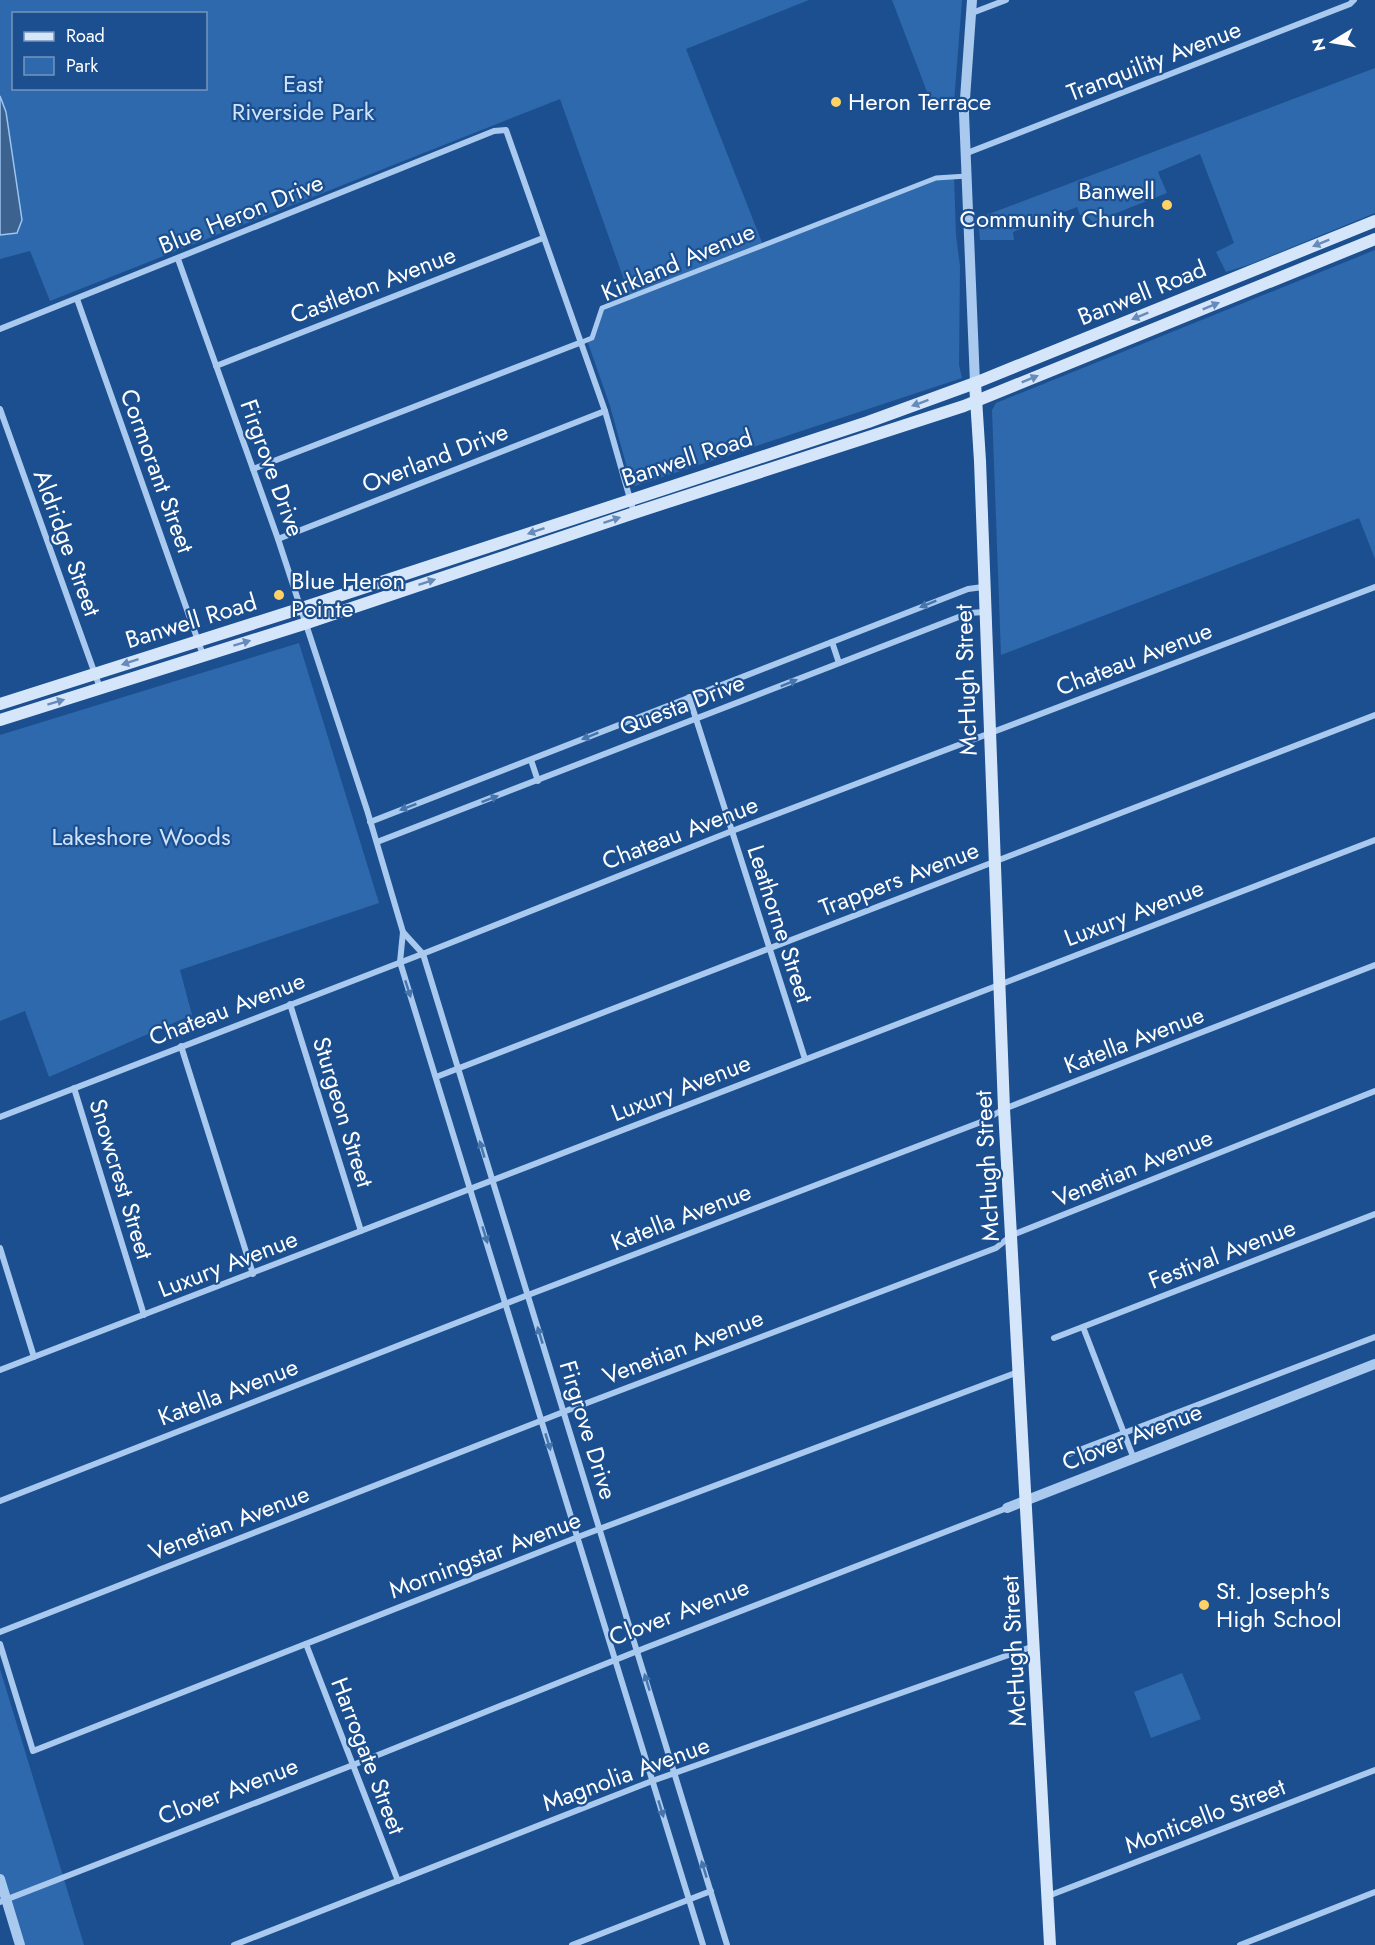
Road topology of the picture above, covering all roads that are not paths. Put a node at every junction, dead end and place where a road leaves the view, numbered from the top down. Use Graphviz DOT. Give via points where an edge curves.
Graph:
graph roads {
  1 [pos="972,0"];
  2 [pos="1006,0"];
  3 [pos="1354,0"];
  4 [pos="972,13"];
  5 [pos="967,153"];
  6 [pos="967,176"];
  7 [pos="1375,221"];
  8 [pos="543,238"];
  9 [pos="1375,239"];
  10 [pos="178,259"];
  11 [pos="77,299"];
  12 [pos="0,329"];
  13 [pos="582,342"];
  14 [pos="216,366"];
  15 [pos="975,383"];
  16 [pos="976,401"];
  17 [pos="0,409"];
  18 [pos="605,411"];
  19 [pos="253,469"];
  20 [pos="630,499"];
  21 [pos="634,513"];
  22 [pos="278,538"];
  23 [pos="983,587"];
  24 [pos="1375,587"];
  25 [pos="302,608"];
  26 [pos="984,612"];
  27 [pos="307,623"];
  28 [pos="198,640"];
  29 [pos="832,642"];
  30 [pos="203,655"];
  31 [pos="840,663"];
  32 [pos="94,673"];
  33 [pos="100,689"];
  34 [pos="689,697"];
  35 [pos="0,704"];
  36 [pos="1375,715"];
  37 [pos="0,720"];
  38 [pos="696,720"];
  39 [pos="989,734"];
  40 [pos="531,760"];
  41 [pos="537,781"];
  42 [pos="370,822"];
  43 [pos="732,831"];
  44 [pos="1375,840"];
  45 [pos="377,842"];
  46 [pos="994,862"];
  47 [pos="403,932"];
  48 [pos="770,949"];
  49 [pos="423,954"];
  50 [pos="400,962"];
  51 [pos="1375,965"];
  52 [pos="999,984"];
  53 [pos="290,1004"];
  54 [pos="181,1046"];
  55 [pos="805,1059"];
  56 [pos="459,1068"];
  57 [pos="436,1077"];
  58 [pos="74,1088"];
  59 [pos="1375,1091"];
  60 [pos="1004,1109"];
  61 [pos="0,1117"];
  62 [pos="492,1181"];
  63 [pos="471,1189"];
  64 [pos="1375,1214"];
  65 [pos="361,1231"];
  66 [pos="1012,1235"];
  67 [pos="0,1248"];
  68 [pos="253,1274"];
  69 [pos="528,1294"];
  70 [pos="506,1303"];
  71 [pos="144,1315"];
  72 [pos="1083,1327"];
  73 [pos="1375,1337"];
  74 [pos="1054,1338"];
  75 [pos="34,1357"];
  76 [pos="1375,1364"];
  77 [pos="0,1370"];
  78 [pos="1019,1372"];
  79 [pos="563,1412"];
  80 [pos="541,1421"];
  81 [pos="1123,1433"];
  82 [pos="1069,1454"];
  83 [pos="1134,1459"];
  84 [pos="0,1501"];
  85 [pos="1027,1501"];
  86 [pos="1007,1508"];
  87 [pos="600,1529"];
  88 [pos="578,1537"];
  89 [pos="0,1632"];
  90 [pos="0,1644"];
  91 [pos="306,1644"];
  92 [pos="1035,1646"];
  93 [pos="637,1651"];
  94 [pos="616,1659"];
  95 [pos="353,1765"];
  96 [pos="1375,1770"];
  97 [pos="676,1774"];
  98 [pos="652,1781"];
  99 [pos="0,1879"];
  100 [pos="398,1881"];
  101 [pos="711,1891"];
  102 [pos="1375,1892"];
  103 [pos="1048,1896"];
  104 [pos="690,1899"];
  105 [pos="3,1901"];
  106 [pos="20,1945"];
  107 [pos="234,1945"];
  108 [pos="572,1945"];
  109 [pos="703,1945"];
  110 [pos="727,1945"];
  111 [pos="1050,1945"];
  112 [pos="1240,1945"];
  1 -- 4 [label="street"];
  2 -- 4 [label="street"];
  3 -- 5 [label="street, Tranquility Avenue"];
  4 -- 5 [label="street" via="964,113"];
  5 -- 6 [label="street"];
  6 -- 13 [label="street, Kirkland Avenue" via="936,178 602,308 592,338"];
  6 -- 15 [label="street"];
  7 -- 15 [label="main road, Banwell Road, one-way"];
  8 -- 10 [label="street, Blue Heron Drive" via="506,130 494,130"];
  8 -- 13 [label="street"];
  8 -- 14 [label="street, Castleton Avenue"];
  16 -- 9 [label="main road, Banwell Road, one-way"];
  10 -- 11 [label="street, Blue Heron Drive"];
  10 -- 14 [label="street, Firgrove Drive"];
  11 -- 12 [label="street, Blue Heron Drive"];
  11 -- 28 [label="street, Cormorant Street"];
  13 -- 18 [label="street"];
  13 -- 19 [label="street"];
  14 -- 19 [label="street, Firgrove Drive"];
  15 -- 16 [label="main road, McHugh Street"];
  15 -- 20 [label="main road, Banwell Road, one-way"];
  16 -- 21 [label="main road, Banwell Road"];
  16 -- 23 [label="main road, McHugh Street"];
  17 -- 32 [label="street, Aldridge Street"];
  18 -- 20 [label="street"];
  18 -- 22 [label="street, Overland Drive"];
  19 -- 22 [label="street, Firgrove Drive"];
  20 -- 21 [label="street"];
  20 -- 25 [label="main road, Banwell Road, one-way"];
  27 -- 21 [label="main road, Banwell Road, one-way"];
  22 -- 25 [label="street, Firgrove Drive"];
  23 -- 26 [label="main road, McHugh Street"];
  23 -- 29 [label="street, Questa Drive, one-way" via="968,589"];
  24 -- 39 [label="street, Chateau Avenue"];
  25 -- 27 [label="street, Firgrove Drive"];
  25 -- 28 [label="main road, Banwell Road"];
  26 -- 31 [label="street, Questa Drive" via="969,613"];
  26 -- 39 [label="main road, McHugh Street"];
  30 -- 27 [label="main road, Banwell Road, one-way"];
  27 -- 42 [label="street, Firgrove Drive"];
  28 -- 30 [label="street, Cormorant Street"];
  28 -- 32 [label="main road, Banwell Road, one-way"];
  29 -- 31 [label="street"];
  29 -- 34 [label="street, Questa Drive"];
  30 -- 33 [label="main road, Banwell Road"];
  38 -- 31 [label="street, Questa Drive, one-way"];
  32 -- 33 [label="street, Aldridge Street"];
  32 -- 35 [label="main road, Banwell Road"];
  37 -- 33 [label="main road, Banwell Road, one-way"];
  34 -- 38 [label="street, Leathorne Street"];
  34 -- 40 [label="street, Questa Drive, one-way"];
  36 -- 46 [label="street, Trappers Avenue"];
  38 -- 41 [label="street, Questa Drive"];
  38 -- 43 [label="street, Leathorne Street"];
  39 -- 43 [label="street, Chateau Avenue"];
  39 -- 46 [label="main road, McHugh Street"];
  40 -- 41 [label="street"];
  40 -- 42 [label="street, Questa Drive, one-way"];
  45 -- 41 [label="street, Questa Drive, one-way"];
  42 -- 45 [label="street, Firgrove Drive"];
  43 -- 48 [label="street, Leathorne Street"];
  43 -- 49 [label="street, Chateau Avenue"];
  44 -- 52 [label="street, Luxury Avenue"];
  45 -- 47 [label="street, Firgrove Drive"];
  46 -- 48 [label="street, Trappers Avenue"];
  46 -- 52 [label="main road, McHugh Street"];
  47 -- 49 [label="street, Firgrove Drive"];
  47 -- 50 [label="street, Firgrove Drive"];
  48 -- 55 [label="street, Leathorne Street"];
  48 -- 56 [label="street, Trappers Avenue"];
  49 -- 50 [label="street, Chateau Avenue"];
  49 -- 56 [label="street, Firgrove Drive"];
  50 -- 53 [label="street, Chateau Avenue"];
  50 -- 57 [label="street, Firgrove Drive, one-way"];
  51 -- 60 [label="street, Katella Avenue"];
  52 -- 55 [label="street, Luxury Avenue"];
  52 -- 60 [label="main road, McHugh Street"];
  53 -- 54 [label="street, Chateau Avenue"];
  53 -- 65 [label="street, Sturgeon Street"];
  54 -- 58 [label="street, Chateau Avenue"];
  54 -- 68 [label="street"];
  55 -- 62 [label="street, Luxury Avenue"];
  56 -- 57 [label="street, Trappers Avenue"];
  62 -- 56 [label="street, Firgrove Drive, one-way"];
  57 -- 63 [label="street, Firgrove Drive"];
  58 -- 61 [label="street, Chateau Avenue"];
  58 -- 71 [label="street, Snowcrest Street"];
  59 -- 66 [label="street, Venetian Avenue"];
  60 -- 66 [label="main road, McHugh Street"];
  60 -- 69 [label="street, Katella Avenue" via="981,1122"];
  62 -- 63 [label="street, Luxury Avenue"];
  62 -- 69 [label="street, Firgrove Drive"];
  63 -- 65 [label="street, Luxury Avenue"];
  63 -- 70 [label="street, Firgrove Drive, one-way"];
  64 -- 72 [label="street, Festival Avenue"];
  65 -- 68 [label="street, Luxury Avenue"];
  66 -- 78 [label="main road, McHugh Street"];
  66 -- 79 [label="street, Venetian Avenue" via="996,1248"];
  67 -- 75 [label="street"];
  68 -- 71 [label="street, Luxury Avenue"];
  69 -- 70 [label="street, Katella Avenue"];
  79 -- 69 [label="street, Firgrove Drive, one-way"];
  70 -- 80 [label="street, Firgrove Drive"];
  70 -- 84 [label="street, Katella Avenue"];
  71 -- 75 [label="street, Luxury Avenue"];
  72 -- 74 [label="street, Festival Avenue"];
  72 -- 81 [label="street"];
  73 -- 81 [label="street, Clover Avenue"];
  75 -- 77 [label="street, Luxury Avenue"];
  76 -- 83 [label="street, Clover Avenue"];
  78 -- 85 [label="main road, McHugh Street"];
  78 -- 87 [label="street, Morningstar Avenue"];
  79 -- 80 [label="street, Venetian Avenue"];
  79 -- 87 [label="street, Firgrove Drive"];
  80 -- 88 [label="street, Firgrove Drive, one-way"];
  80 -- 89 [label="street, Venetian Avenue"];
  81 -- 82 [label="street, Clover Avenue"];
  81 -- 83 [label="street"];
  83 -- 85 [label="street, Clover Avenue"];
  85 -- 86 [label="street, Clover Avenue"];
  85 -- 92 [label="main road, McHugh Street"];
  86 -- 93 [label="street, Clover Avenue"];
  87 -- 88 [label="street, Morningstar Avenue"];
  87 -- 93 [label="street, Firgrove Drive"];
  88 -- 91 [label="street, Morningstar Avenue"];
  88 -- 94 [label="street, Firgrove Drive"];
  90 -- 91 [label="street, Morningstar Avenue" via="33,1750"];
  91 -- 95 [label="street, Harrogate Street"];
  92 -- 97 [label="street, Magnolia Avenue"];
  92 -- 103 [label="main road, McHugh Street"];
  93 -- 94 [label="street, Clover Avenue"];
  97 -- 93 [label="street, Firgrove Drive, one-way"];
  94 -- 95 [label="street, Clover Avenue"];
  94 -- 98 [label="street, Firgrove Drive"];
  95 -- 100 [label="street, Harrogate Street"];
  95 -- 105 [label="street, Clover Avenue"];
  96 -- 103 [label="street, Monticello Street"];
  97 -- 98 [label="street, Magnolia Avenue"];
  101 -- 97 [label="street, Firgrove Drive, one-way"];
  98 -- 100 [label="street, Magnolia Avenue"];
  98 -- 104 [label="street, Firgrove Drive, one-way"];
  99 -- 105 [label="street"];
  100 -- 107 [label="street, Magnolia Avenue"];
  101 -- 104 [label="street"];
  101 -- 110 [label="street, Firgrove Drive"];
  102 -- 112 [label="street"];
  103 -- 111 [label="main road, McHugh Street"];
  104 -- 108 [label="street"];
  104 -- 109 [label="street, Firgrove Drive"];
  105 -- 106 [label="street"];
}
